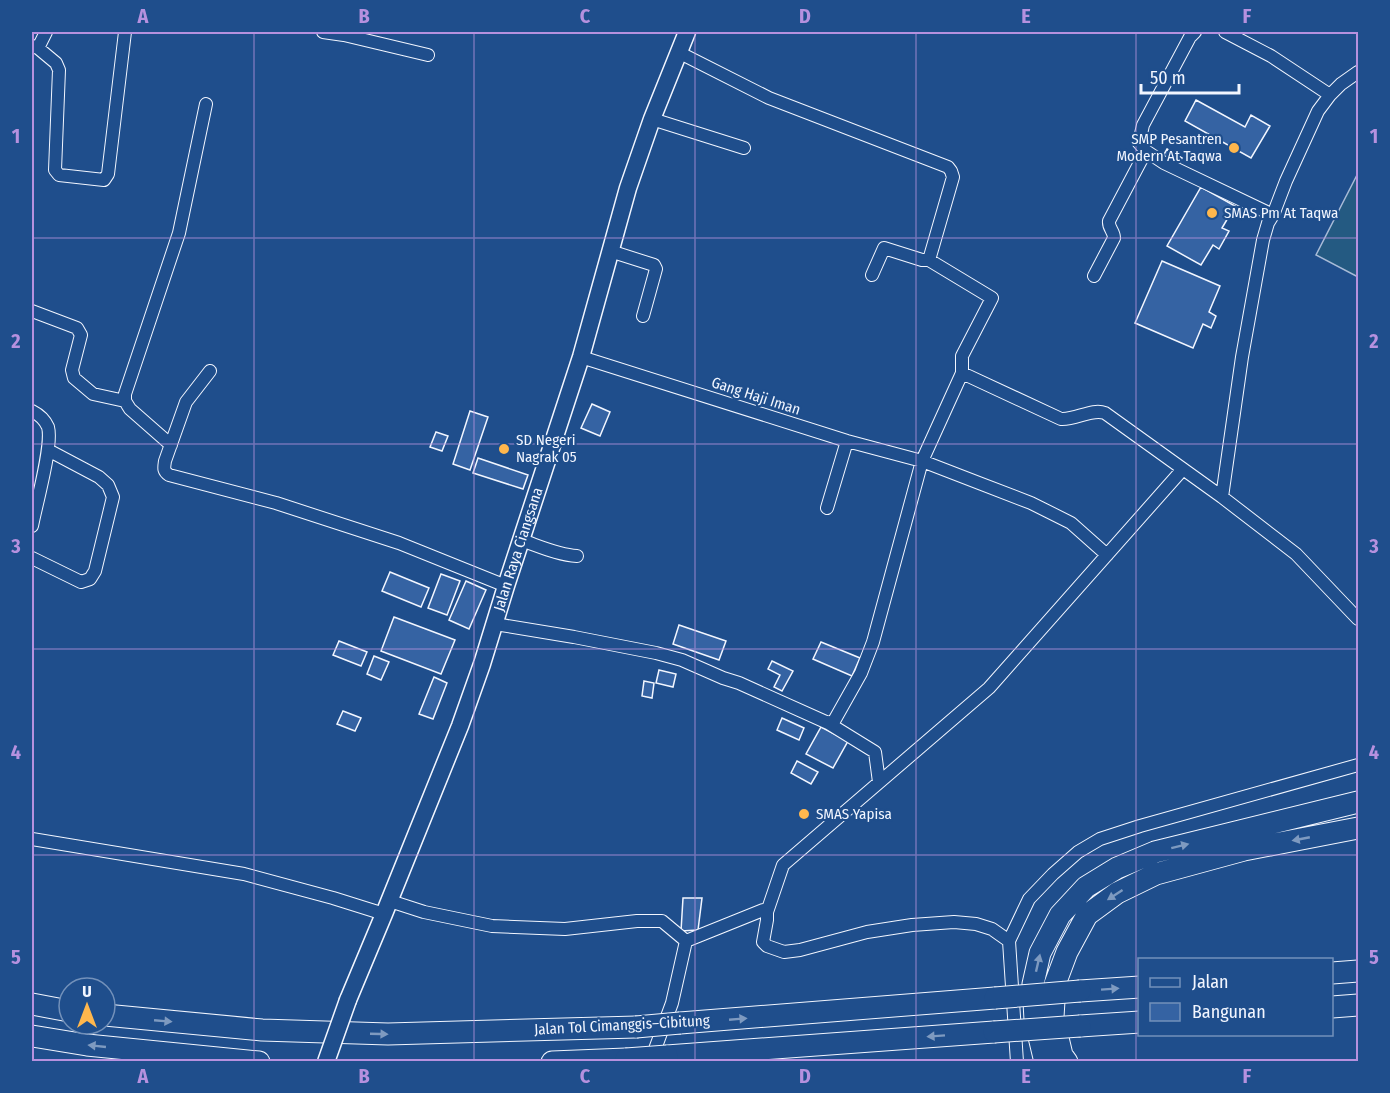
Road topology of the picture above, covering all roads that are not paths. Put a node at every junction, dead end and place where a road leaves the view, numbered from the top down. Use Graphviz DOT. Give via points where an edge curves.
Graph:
graph roads {
  1 [pos="46,32"];
  2 [pos="125,32"];
  3 [pos="323,32"];
  4 [pos="687,32"];
  5 [pos="1225,32"];
  6 [pos="1189,33"];
  7 [pos="35,47"];
  8 [pos="678,52"];
  9 [pos="428,55"];
  10 [pos="1359,72"];
  11 [pos="1330,95"];
  12 [pos="206,104"];
  13 [pos="652,119"];
  14 [pos="744,148"];
  15 [pos="1146,151"];
  16 [pos="1273,215"];
  17 [pos="610,251"];
  18 [pos="929,260"];
  19 [pos="872,275"];
  20 [pos="1094,276"];
  21 [pos="32,311"];
  22 [pos="643,316"];
  23 [pos="581,357"];
  24 [pos="210,371"];
  25 [pos="962,373"];
  26 [pos="125,401"];
  27 [pos="32,411"];
  28 [pos="847,441"];
  29 [pos="171,445"];
  30 [pos="48,450"];
  31 [pos="922,461"];
  32 [pos="1183,469"];
  33 [pos="36,485"];
  34 [pos="1222,496"];
  35 [pos="827,508"];
  36 [pos="32,526"];
  37 [pos="521,540"];
  38 [pos="1107,555"];
  39 [pos="577,556"];
  40 [pos="32,558"];
  41 [pos="506,586"];
  42 [pos="1359,619"];
  43 [pos="495,624"];
  44 [pos="828,723"];
  45 [pos="1359,765"];
  46 [pos="879,782"];
  47 [pos="1359,802"];
  48 [pos="1359,828"];
  49 [pos="32,839"];
  50 [pos="387,908"];
  51 [pos="767,912"];
  52 [pos="686,941"];
  53 [pos="1009,941"];
  54 [pos="1359,971"];
  55 [pos="1333,973"];
  56 [pos="1138,987"];
  57 [pos="32,1004"];
  58 [pos="1359,1005"];
  59 [pos="1333,1007"];
  60 [pos="57,1009"];
  61 [pos="117,1016"];
  62 [pos="1359,1016"];
  63 [pos="1333,1017"];
  64 [pos="1138,1022"];
  65 [pos="32,1036"];
  66 [pos="658,1059"];
  67 [pos="259,1062"];
  68 [pos="326,1062"];
  69 [pos="552,1062"];
  70 [pos="1017,1062"];
  71 [pos="1046,1062"];
  72 [pos="1067,1062"];
  1 -- 7 [label="street"];
  2 -- 7 [label="street" via="108,174 104,180 59,175 55,170 59,70"];
  3 -- 9 [label="street"];
  4 -- 8 [label="main road, Jalan Raya Ciangsana"];
  5 -- 11 [label="street" via="1271,56"];
  6 -- 15 [label="street" via="1143,125 1139,143"];
  8 -- 13 [label="main road, Jalan Raya Ciangsana"];
  8 -- 18 [label="street" via="769,98 948,167 953,177"];
  10 -- 11 [label="street"];
  11 -- 16 [label="street" via="1318,111"];
  12 -- 26 [label="street" via="184,216"];
  13 -- 14 [label="street"];
  13 -- 17 [label="main road, Jalan Raya Ciangsana"];
  15 -- 16 [label="street"];
  15 -- 20 [label="street" via="1109,221 1114,238"];
  16 -- 34 [label="street" via="1263,240"];
  17 -- 22 [label="street" via="654,264"];
  17 -- 23 [label="main road, Jalan Raya Ciangsana"];
  18 -- 19 [label="street" via="884,248"];
  18 -- 25 [label="street" via="992,298 962,356"];
  21 -- 26 [label="street" via="77,328 81,335 72,370 74,378 93,394"];
  23 -- 28 [label="street, Gang Haji Iman"];
  23 -- 37 [label="main road, Jalan Raya Ciangsana"];
  24 -- 29 [label="street" via="186,402"];
  25 -- 31 [label="street"];
  25 -- 32 [label="street" via="1061,419 1102,411"];
  26 -- 29 [label="street"];
  27 -- 30 [label="street" via="48,429"];
  28 -- 31 [label="street, Gang Haji Iman"];
  28 -- 35 [label="street"];
  29 -- 41 [label="street" via="164,468 169,476 276,502 399,543"];
  30 -- 33 [label="street"];
  30 -- 40 [label="street" via="99,477 108,485 112,497 90,579 81,582"];
  31 -- 38 [label="street, Gang Haji Iman" via="1031,503 1071,523"];
  31 -- 44 [label="street" via="869,652 834,721"];
  32 -- 34 [label="street"];
  32 -- 38 [label="street"];
  33 -- 36 [label="street"];
  34 -- 42 [label="street" via="1296,554"];
  37 -- 39 [label="street"];
  37 -- 41 [label="main road, Jalan Raya Ciangsana"];
  38 -- 46 [label="street" via="989,688"];
  41 -- 43 [label="main road, Jalan Raya Ciangsana"];
  43 -- 44 [label="street" via="682,660"];
  43 -- 50 [label="main road, Jalan Raya Ciangsana" via="460,726"];
  44 -- 46 [label="street" via="874,752"];
  45 -- 53 [label="street" via="1100,839 1078,852 1029,899"];
  46 -- 51 [label="street" via="783,865"];
  71 -- 47 [label="highway, one-way" via="1035,1020 1033,984 1040,953 1060,915 1086,886 1155,852"];
  48 -- 72 [label="highway, one-way" via="1244,850 1156,874 1117,892 1087,915 1055,984 1053,1017"];
  49 -- 50 [label="street" via="244,874"];
  50 -- 52 [label="street" via="492,926 565,929 662,921"];
  50 -- 68 [label="main road, Jalan Raya Ciangsana, bridge"];
  51 -- 52 [label="street" via="763,910"];
  51 -- 53 [label="street" via="763,942 784,952 867,932 954,922 992,929"];
  52 -- 66 [label="street"];
  53 -- 70 [label="street"];
  54 -- 55 [label="highway"];
  61 -- 56 [label="highway, Jalan Tol Cimanggis–Cibitung, one-way, bridge" via="262,1030 388,1034 636,1027"];
  57 -- 60 [label="highway"];
  58 -- 59 [label="highway"];
  62 -- 63 [label="highway"];
  64 -- 66 [label="highway, one-way, bridge"];
  67 -- 65 [label="highway, one-way"];
  66 -- 69 [label="highway, bridge"];
}
